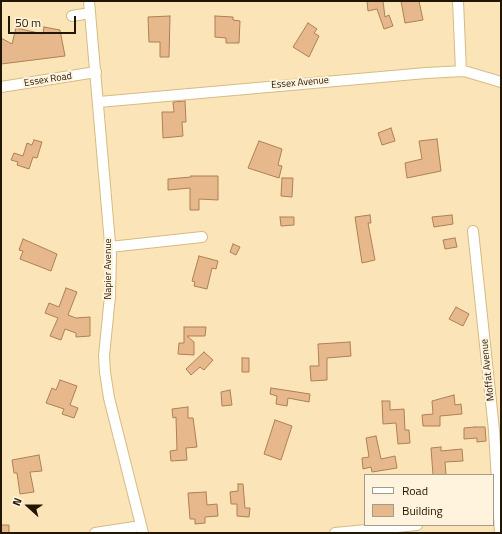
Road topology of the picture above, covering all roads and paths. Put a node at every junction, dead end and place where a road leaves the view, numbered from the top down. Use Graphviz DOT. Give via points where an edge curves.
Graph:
graph roads {
  1 [pos="89,1"];
  2 [pos="458,1"];
  3 [pos="90,13"];
  4 [pos="72,16"];
  5 [pos="96,72"];
  6 [pos="461,72"];
  7 [pos="501,82"];
  8 [pos="1,87"];
  9 [pos="99,102"];
  10 [pos="473,231"];
  11 [pos="202,236"];
  12 [pos="110,247"];
  13 [pos="496,517"];
  14 [pos="407,526"];
  15 [pos="142,530"];
  16 [pos="95,533"];
  17 [pos="335,533"];
  18 [pos="500,533"];
  1 -- 3 [label="street, Napier Avenue"];
  2 -- 6 [label="street"];
  3 -- 4 [label="street"];
  3 -- 5 [label="street, Napier Avenue"];
  5 -- 8 [label="street, Essex Road"];
  5 -- 9 [label="street, Napier Avenue"];
  6 -- 7 [label="street, Essex Avenue"];
  6 -- 9 [label="street, Essex Avenue" via="297,83"];
  9 -- 12 [label="street, Napier Avenue"];
  10 -- 13 [label="street, Moffat Avenue" via="494,430"];
  11 -- 12 [label="street"];
  12 -- 15 [label="street, Napier Avenue" via="110,296 104,356 106,384"];
  13 -- 18 [label="street, Moffat Avenue"];
  14 -- 17 [label="street"];
  15 -- 16 [label="street"];
}
